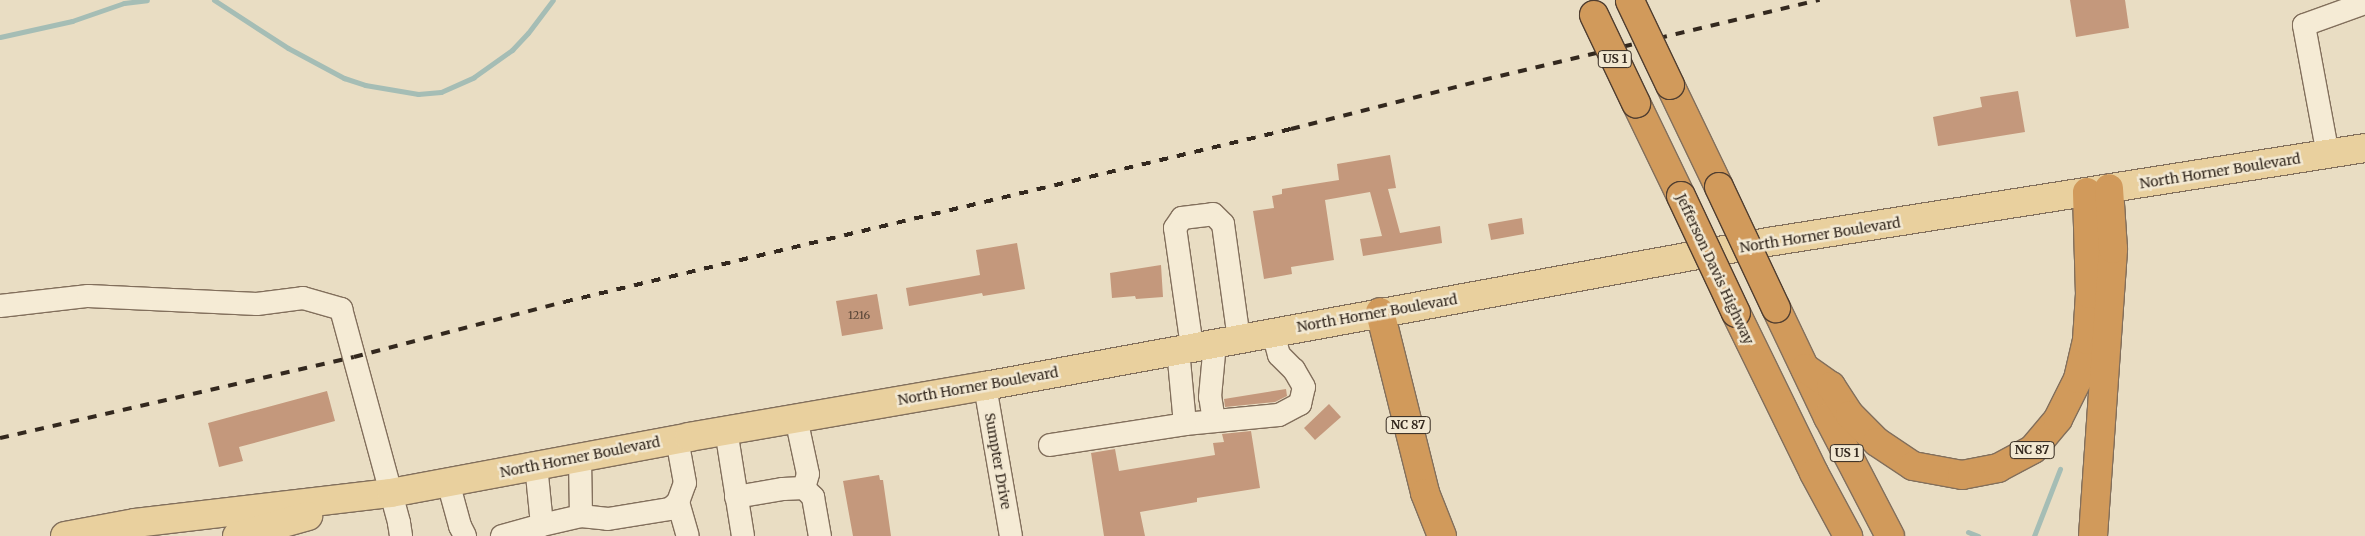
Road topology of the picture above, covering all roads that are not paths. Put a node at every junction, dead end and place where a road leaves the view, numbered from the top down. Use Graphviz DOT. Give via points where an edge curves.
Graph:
graph roads {
  1 [pos="1630,0"];
  2 [pos="2365,3"];
  3 [pos="1590,8"];
  4 [pos="2365,148"];
  5 [pos="2328,155"];
  6 [pos="2098,190"];
  7 [pos="0,306"];
  8 [pos="1380,312"];
  9 [pos="1273,332"];
  10 [pos="1206,345"];
  11 [pos="1805,368"];
  12 [pos="985,386"];
  13 [pos="1781,406"];
  14 [pos="796,418"];
  15 [pos="1214,421"];
  16 [pos="1185,424"];
  17 [pos="726,430"];
  18 [pos="677,439"];
  19 [pos="1050,445"];
  20 [pos="580,457"];
  21 [pos="536,466"];
  22 [pos="448,482"];
  23 [pos="804,488"];
  24 [pos="391,493"];
  25 [pos="736,497"];
  26 [pos="678,502"];
  27 [pos="581,516"];
  28 [pos="542,525"];
  29 [pos="65,536"];
  30 [pos="237,536"];
  31 [pos="401,536"];
  32 [pos="465,536"];
  33 [pos="502,536"];
  34 [pos="688,536"];
  35 [pos="743,536"];
  36 [pos="820,536"];
  37 [pos="1011,536"];
  38 [pos="1442,536"];
  39 [pos="1832,536"];
  40 [pos="1848,536"];
  41 [pos="1890,536"];
  42 [pos="2093,536"];
  1 -- 11 [label="highway, US 1, bridge"];
  2 -- 5 [label="street" via="2304,25"];
  3 -- 13 [label="highway, Jefferson Davis Highway / US 1, bridge"];
  4 -- 5 [label="main road, North Horner Boulevard"];
  5 -- 6 [label="main road, North Horner Boulevard"];
  6 -- 8 [label="main road, North Horner Boulevard" via="1768,242"];
  6 -- 11 [label="highway, NC 87" via="2087,340 2078,379 2058,419 2034,449 1998,468 1962,476 1913,466 1877,442 1850,415 1831,386"];
  6 -- 42 [label="highway" via="2113,249"];
  7 -- 24 [label="street" via="88,296 257,304 303,298 341,309"];
  8 -- 9 [label="main road, North Horner Boulevard"];
  8 -- 38 [label="highway, NC 87" via="1425,493"];
  9 -- 10 [label="main road, North Horner Boulevard"];
  9 -- 15 [label="street" via="1279,355 1294,370 1304,387 1300,404 1279,414"];
  10 -- 10 [label="street" via="1175,228 1182,218 1213,214 1223,224"];
  10 -- 12 [label="main road, North Horner Boulevard"];
  10 -- 15 [label="street"];
  10 -- 16 [label="street"];
  11 -- 41 [label="highway, US 1"];
  12 -- 14 [label="main road, North Horner Boulevard"];
  12 -- 37 [label="street, Sumpter Drive"];
  13 -- 39 [label="highway" via="1800,478"];
  13 -- 40 [label="highway, Jefferson Davis Highway / US 1"];
  14 -- 17 [label="main road, North Horner Boulevard"];
  14 -- 23 [label="street" via="808,474"];
  15 -- 16 [label="street"];
  16 -- 19 [label="street"];
  17 -- 18 [label="main road, North Horner Boulevard"];
  17 -- 25 [label="street"];
  18 -- 20 [label="main road, North Horner Boulevard"];
  18 -- 26 [label="street" via="685,483"];
  20 -- 21 [label="main road, North Horner Boulevard"];
  20 -- 27 [label="street"];
  21 -- 22 [label="main road, North Horner Boulevard"];
  21 -- 28 [label="street"];
  22 -- 24 [label="main road, North Horner Boulevard"];
  22 -- 32 [label="street"];
  23 -- 25 [label="street"];
  23 -- 36 [label="street" via="813,498"];
  24 -- 29 [label="main road, North Horner Boulevard" via="135,523"];
  24 -- 30 [label="main road, North Horner Boulevard"];
  24 -- 31 [label="street"];
  25 -- 35 [label="street"];
  26 -- 27 [label="street" via="670,509 608,519"];
  26 -- 34 [label="street"];
  27 -- 28 [label="street"];
  28 -- 33 [label="street"];
}
